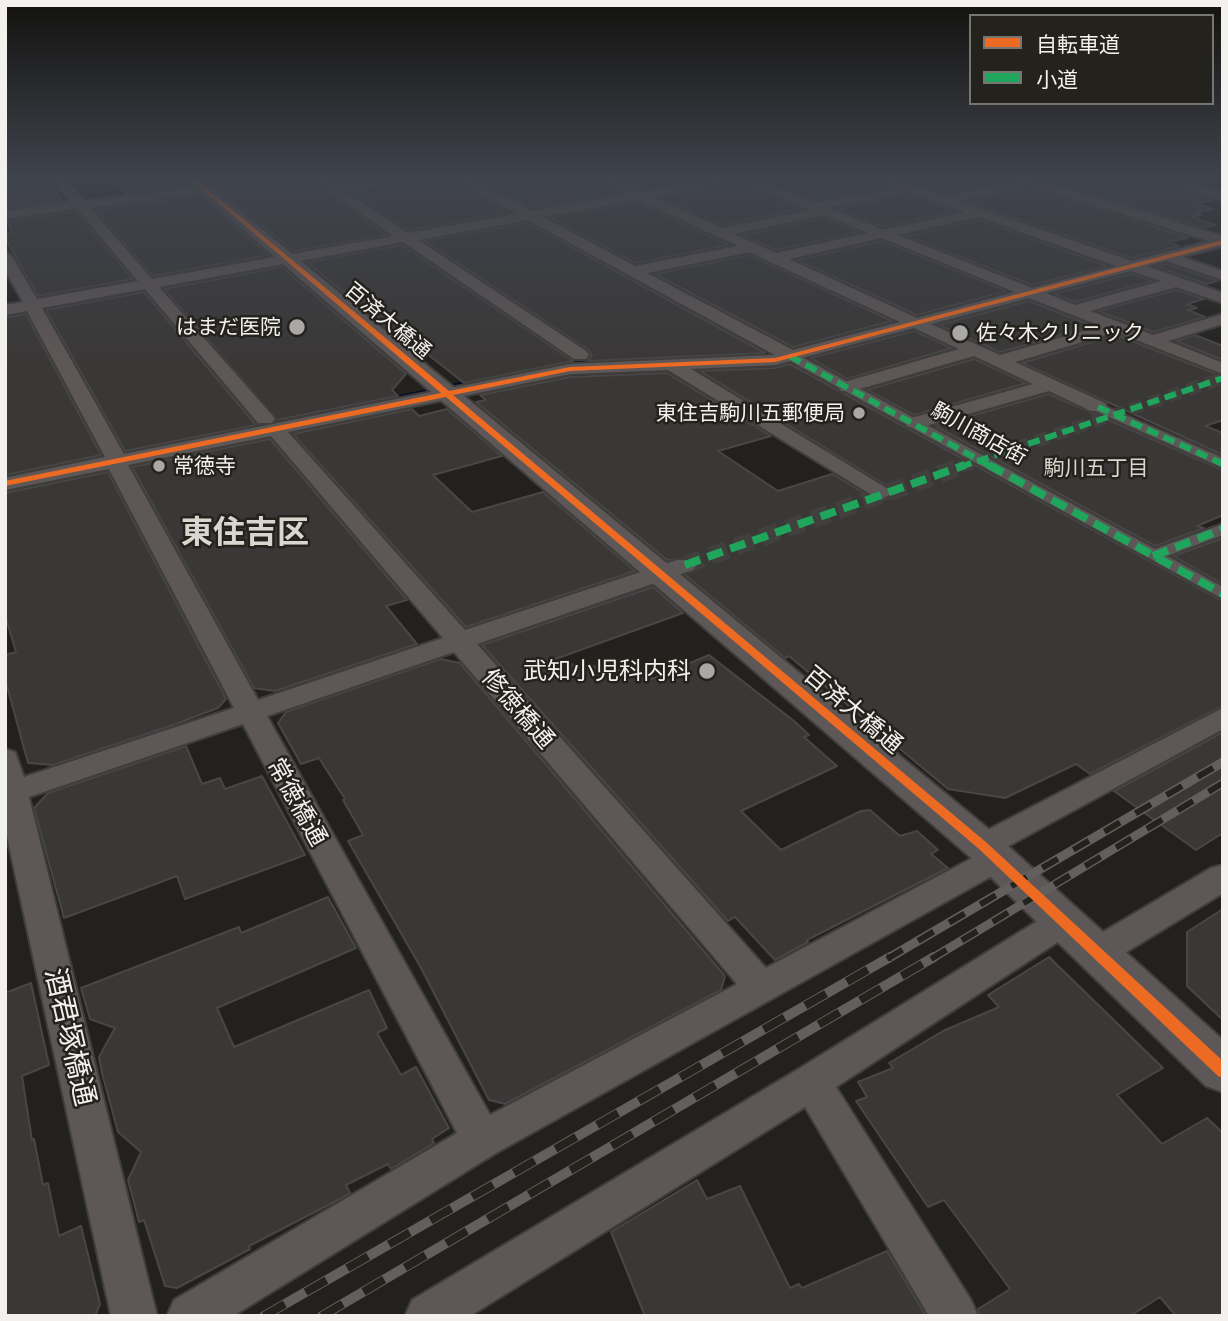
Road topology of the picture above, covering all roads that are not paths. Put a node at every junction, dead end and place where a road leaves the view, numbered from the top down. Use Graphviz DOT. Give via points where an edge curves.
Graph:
graph roads {
  1 [pos="111,239"];
  2 [pos="262,239"];
  3 [pos="399,239"];
  4 [pos="410,239"];
  5 [pos="573,239"];
  6 [pos="732,239"];
  7 [pos="861,239"];
  8 [pos="894,239"];
  9 [pos="1051,239"];
  10 [pos="1214,239"];
  11 [pos="1215,239"];
  12 [pos="750,247"];
  13 [pos="5,256"];
  14 [pos="1167,257"];
  15 [pos="773,258"];
  16 [pos="286,259"];
  17 [pos="1111,260"];
  18 [pos="1130,266"];
  19 [pos="633,271"];
  20 [pos="1223,276"];
  21 [pos="1176,282"];
  22 [pos="152,284"];
  23 [pos="1019,288"];
  24 [pos="1222,298"];
  25 [pos="30,306"];
  26 [pos="5,310"];
  27 [pos="1074,310"];
  28 [pos="907,319"];
  29 [pos="1223,319"];
  30 [pos="1116,327"];
  31 [pos="1151,341"];
  32 [pos="976,350"];
  33 [pos="780,351"];
  34 [pos="580,355"];
  35 [pos="1000,361"];
  36 [pos="672,365"];
  37 [pos="1223,369"];
  38 [pos="1050,384"];
  39 [pos="847,387"];
  40 [pos="439,389"];
  41 [pos="1098,407"];
  42 [pos="915,423"];
  43 [pos="271,424"];
  44 [pos="114,456"];
  45 [pos="1223,464"];
  46 [pos="5,470"];
  47 [pos="5,484"];
  48 [pos="880,494"];
  49 [pos="1223,529"];
  50 [pos="1153,556"];
  51 [pos="672,569"];
  52 [pos="1223,594"];
  53 [pos="458,641"];
  54 [pos="248,713"];
  55 [pos="1223,717"];
  56 [pos="8,782"];
  57 [pos="990,852"];
  58 [pos="1223,877"];
  59 [pos="1064,921"];
  60 [pos="1098,952"];
  61 [pos="761,987"];
  62 [pos="1223,1071"];
  63 [pos="811,1082"];
  64 [pos="482,1140"];
  65 [pos="134,1316"];
  66 [pos="190,1316"];
  67 [pos="428,1316"];
  68 [pos="955,1316"];
  1 -- 22 [label="street, 修徳橋通"];
  2 -- 16 [label="street, 百済大橋通"];
  3 -- 16 [label="street"];
  4 -- 34 [label="street"];
  5 -- 19 [label="street"];
  6 -- 12 [label="street"];
  7 -- 15 [label="street"];
  8 -- 23 [label="street"];
  9 -- 17 [label="street"];
  10 -- 17 [label="street"];
  11 -- 14 [label="street"];
  12 -- 15 [label="street"];
  12 -- 19 [label="street"];
  13 -- 25 [label="street, 常徳橋通"];
  14 -- 18 [label="street"];
  14 -- 20 [label="street"];
  15 -- 28 [label="street"];
  16 -- 22 [label="street"];
  16 -- 40 [label="street, 百済大橋通"];
  17 -- 18 [label="street"];
  17 -- 23 [label="street"];
  18 -- 21 [label="street"];
  18 -- 23 [label="street"];
  19 -- 33 [label="street"];
  21 -- 24 [label="street"];
  21 -- 27 [label="street"];
  22 -- 25 [label="street"];
  22 -- 43 [label="street, 修徳橋通"];
  23 -- 27 [label="street"];
  23 -- 28 [label="street"];
  25 -- 26 [label="street"];
  25 -- 44 [label="street, 常徳橋通"];
  27 -- 30 [label="street"];
  28 -- 32 [label="street"];
  28 -- 33 [label="street"];
  29 -- 31 [label="street"];
  30 -- 31 [label="street"];
  30 -- 35 [label="street"];
  31 -- 37 [label="street"];
  32 -- 35 [label="street"];
  32 -- 39 [label="street"];
  33 -- 34 [label="street"];
  33 -- 36 [label="street" via="775,360"];
  33 -- 39 [label="street, 駒川商店街"];
  34 -- 40 [label="street"];
  35 -- 38 [label="street"];
  36 -- 40 [label="street" via="590,366"];
  36 -- 48 [label="street"];
  38 -- 41 [label="street"];
  38 -- 42 [label="street"];
  39 -- 42 [label="street, 駒川商店街"];
  40 -- 43 [label="street"];
  40 -- 51 [label="street, 百済大橋通"];
  41 -- 45 [label="street"];
  42 -- 50 [label="street, 駒川商店街"];
  43 -- 44 [label="street"];
  43 -- 53 [label="street, 修徳橋通"];
  44 -- 46 [label="street"];
  44 -- 47 [label="street"];
  44 -- 54 [label="street, 常徳橋通"];
  49 -- 50 [label="street"];
  50 -- 52 [label="street, 駒川商店街"];
  51 -- 53 [label="street"];
  51 -- 57 [label="street, 百済大橋通"];
  53 -- 54 [label="street"];
  53 -- 61 [label="street, 修徳橋通"];
  54 -- 56 [label="street"];
  54 -- 64 [label="street, 常徳橋通"];
  55 -- 57 [label="street"];
  56 -- 65 [label="street, 酒君塚橋通"];
  57 -- 59 [label="street, 百済大橋通"];
  57 -- 61 [label="street"];
  58 -- 60 [label="street"];
  59 -- 60 [label="street, 百済大橋通"];
  59 -- 63 [label="street"];
  60 -- 62 [label="street, 百済大橋通"];
  61 -- 64 [label="street"];
  63 -- 67 [label="street"];
  63 -- 68 [label="street"];
  64 -- 66 [label="street"];
}
